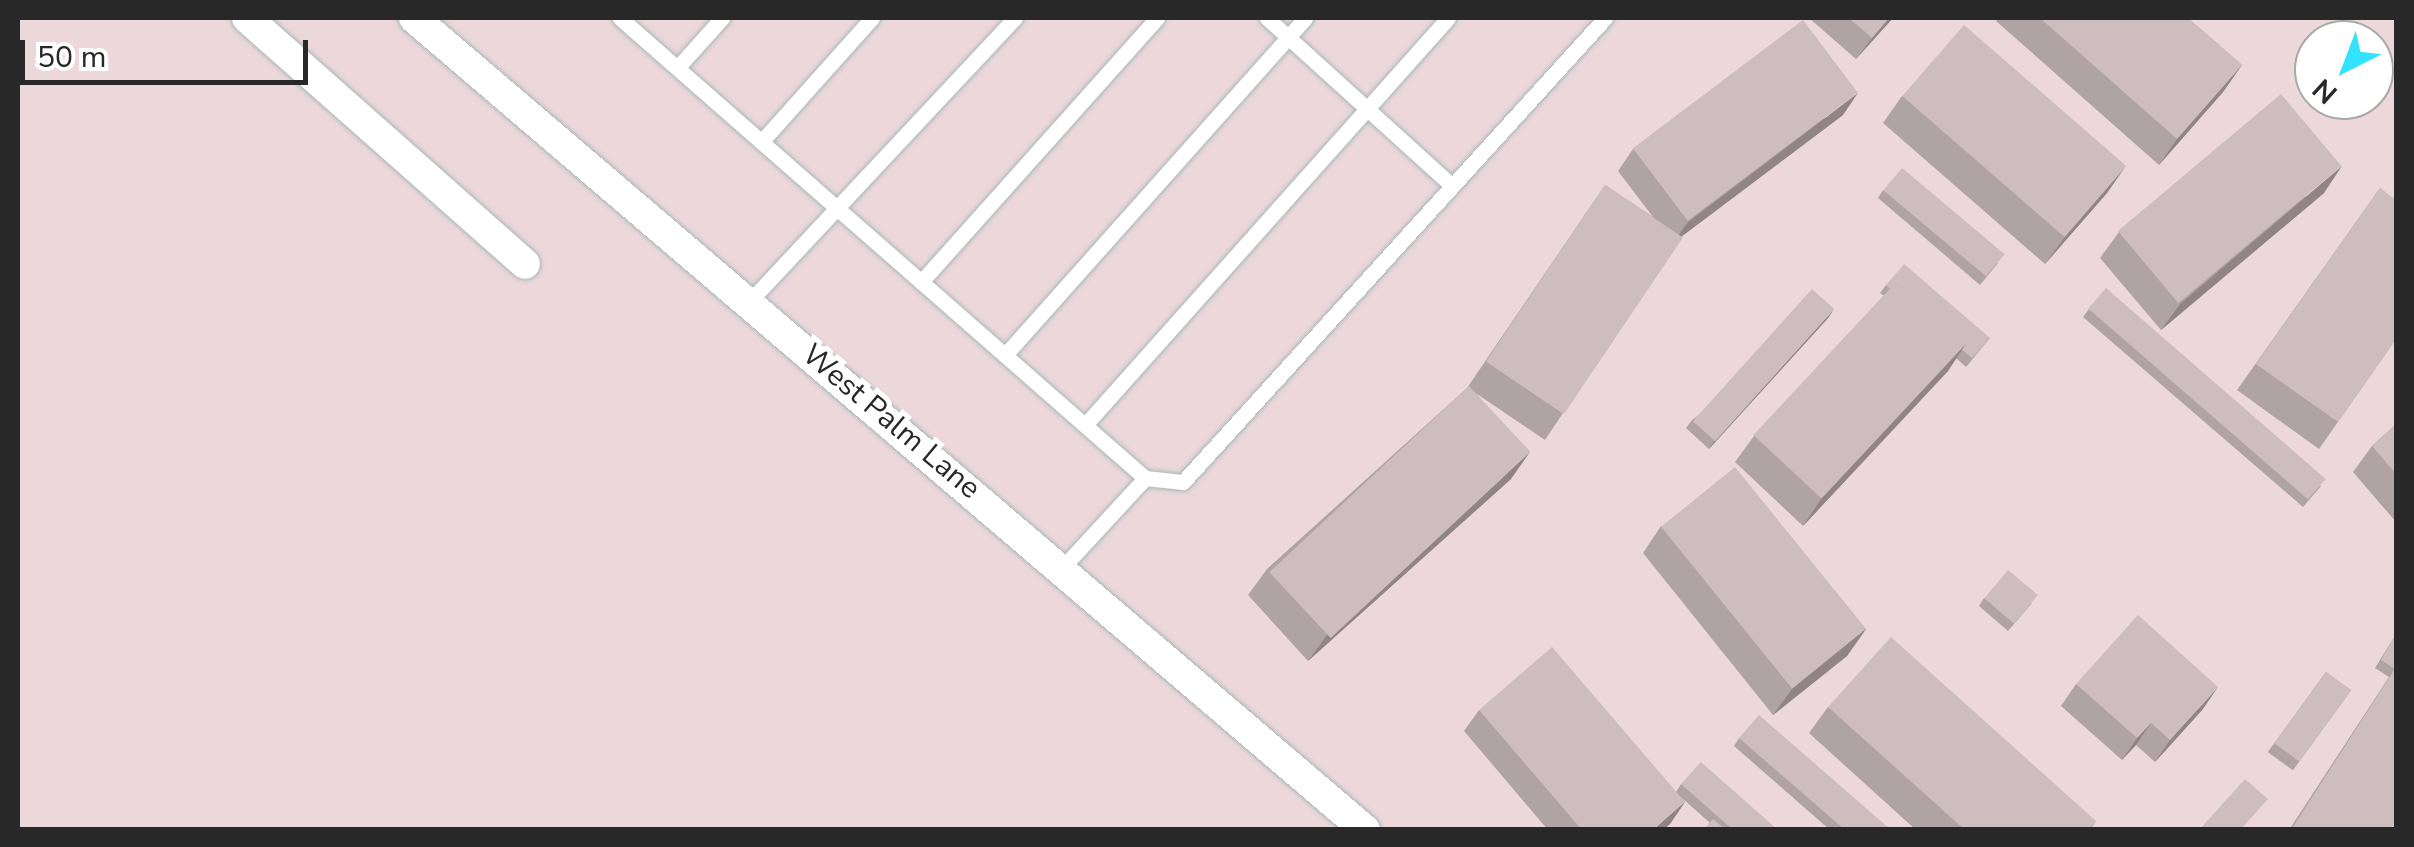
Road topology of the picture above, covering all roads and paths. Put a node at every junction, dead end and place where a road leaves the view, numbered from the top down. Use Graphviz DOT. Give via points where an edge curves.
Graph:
graph roads {
  1 [pos="620,18"];
  2 [pos="722,18"];
  3 [pos="872,18"];
  4 [pos="1015,18"];
  5 [pos="1157,18"];
  6 [pos="1267,18"];
  7 [pos="1305,18"];
  8 [pos="1448,18"];
  9 [pos="1605,18"];
  10 [pos="423,20"];
  11 [pos="268,24"];
  12 [pos="1288,37"];
  13 [pos="678,67"];
  14 [pos="1367,109"];
  15 [pos="762,142"];
  16 [pos="1452,186"];
  17 [pos="840,210"];
  18 [pos="525,264"];
  19 [pos="921,282"];
  20 [pos="748,303"];
  21 [pos="1005,354"];
  22 [pos="1085,425"];
  23 [pos="1146,478"];
  24 [pos="1063,567"];
  25 [pos="1365,830"];
  1 -- 13 [label="lane"];
  2 -- 13 [label="lane"];
  3 -- 15 [label="lane"];
  4 -- 17 [label="lane"];
  5 -- 19 [label="lane"];
  6 -- 12 [label="lane"];
  7 -- 12 [label="lane"];
  8 -- 14 [label="lane"];
  9 -- 16 [label="lane"];
  10 -- 20 [label="street, West Palm Lane"];
  11 -- 18 [label="street"];
  12 -- 14 [label="lane"];
  12 -- 21 [label="lane"];
  13 -- 15 [label="lane"];
  14 -- 16 [label="lane"];
  14 -- 22 [label="lane"];
  15 -- 17 [label="lane"];
  16 -- 23 [label="lane" via="1183,482"];
  17 -- 19 [label="lane"];
  17 -- 20 [label="lane"];
  19 -- 21 [label="lane"];
  20 -- 24 [label="street, West Palm Lane"];
  21 -- 22 [label="lane"];
  22 -- 23 [label="lane"];
  23 -- 24 [label="lane"];
  24 -- 25 [label="street, West Palm Lane"];
}
